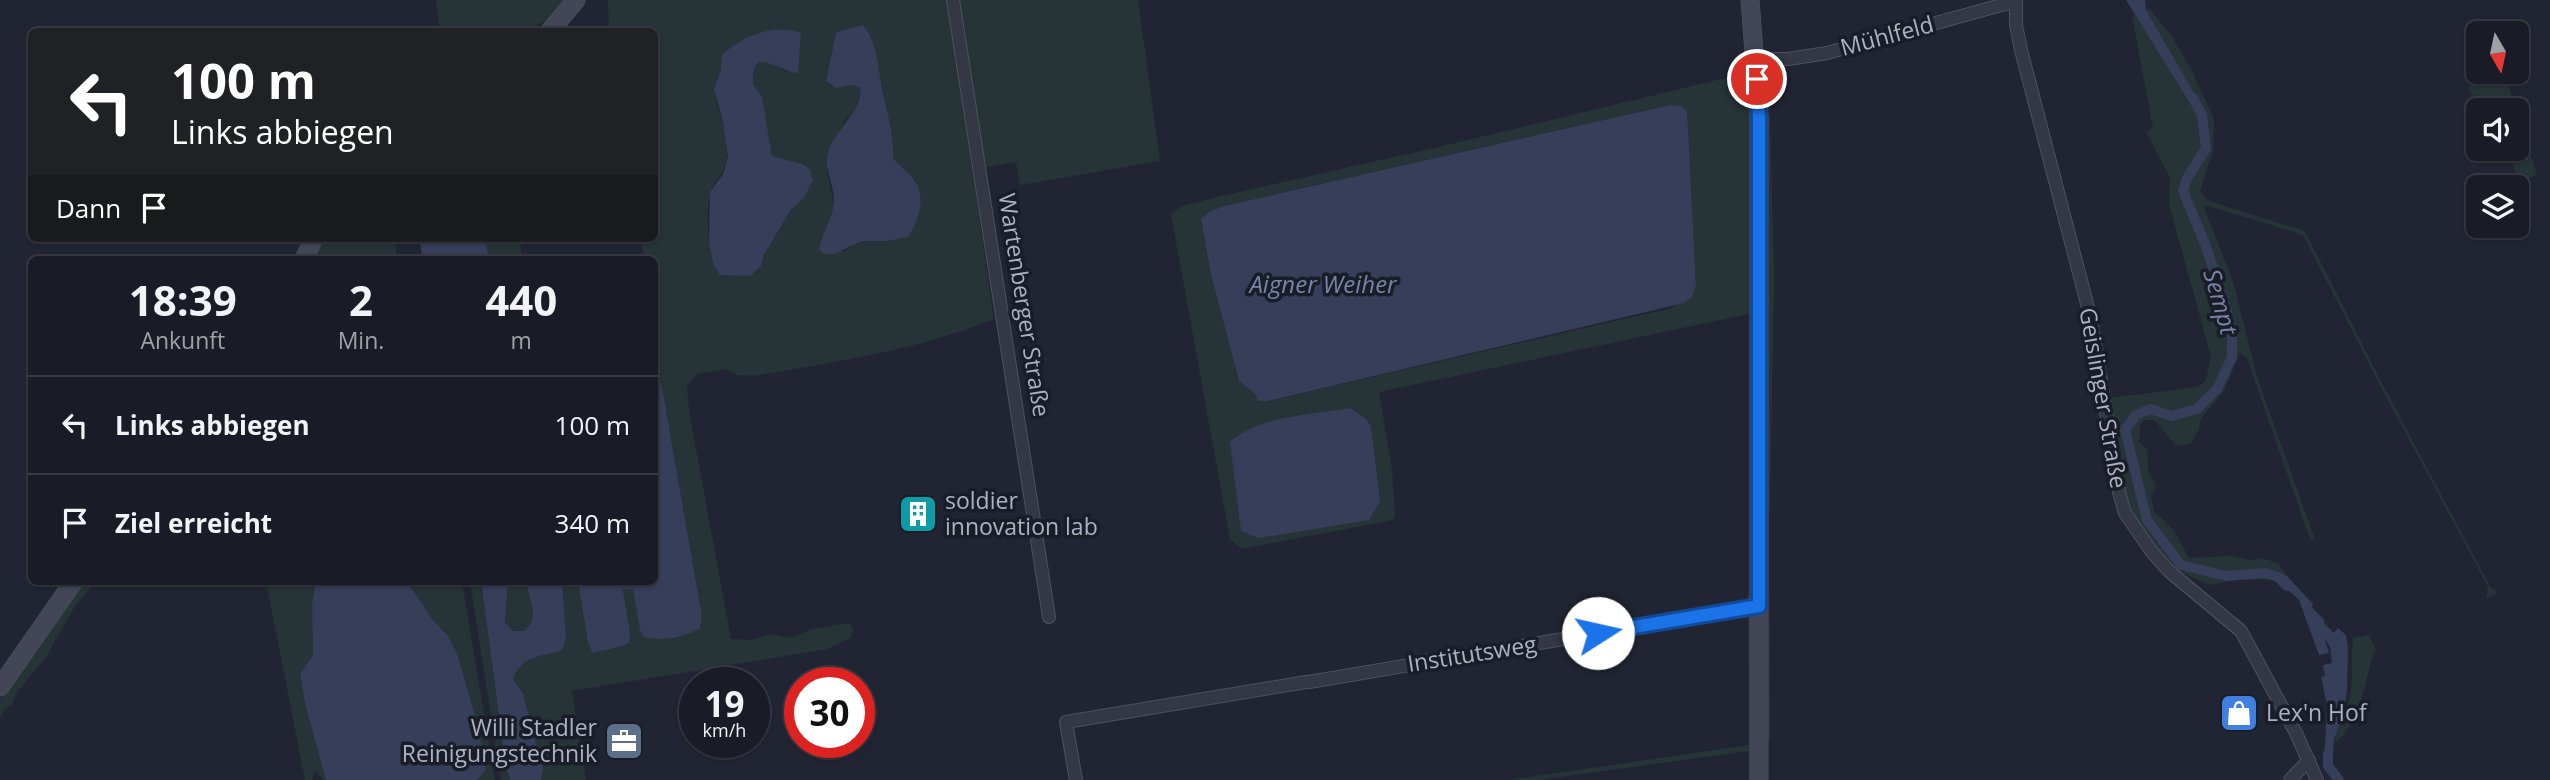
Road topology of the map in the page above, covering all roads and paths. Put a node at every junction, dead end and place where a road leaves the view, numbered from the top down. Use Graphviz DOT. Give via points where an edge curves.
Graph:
graph roads {
  1 [pos="576,0"];
  2 [pos="953,0"];
  3 [pos="1750,0"];
  4 [pos="2016,1"];
  5 [pos="552,28"];
  6 [pos="1756,59"];
  7 [pos="71,585"];
  8 [pos="1759,606"];
  9 [pos="1049,617"];
  10 [pos="0,687"];
  11 [pos="2309,760"];
  12 [pos="1076,780"];
  13 [pos="1759,780"];
  14 [pos="2290,780"];
  15 [pos="2317,780"];
  1 -- 5 [label="main road"];
  2 -- 9 [label="street, Wartenberger Straße"];
  3 -- 6 [label="main road"];
  4 -- 6 [label="street, Mühlfeld" via="1827,53"];
  4 -- 11 [label="street, Geislinger Straße" via="2021,50 2091,318 2125,513 2170,572 2241,631"];
  6 -- 8 [label="main road"];
  7 -- 10 [label="main road"];
  8 -- 12 [label="street, Institutsweg" via="1066,722"];
  8 -- 13 [label="main road"];
  11 -- 14 [label="street"];
  11 -- 15 [label="street, Geislinger Straße"];
}
